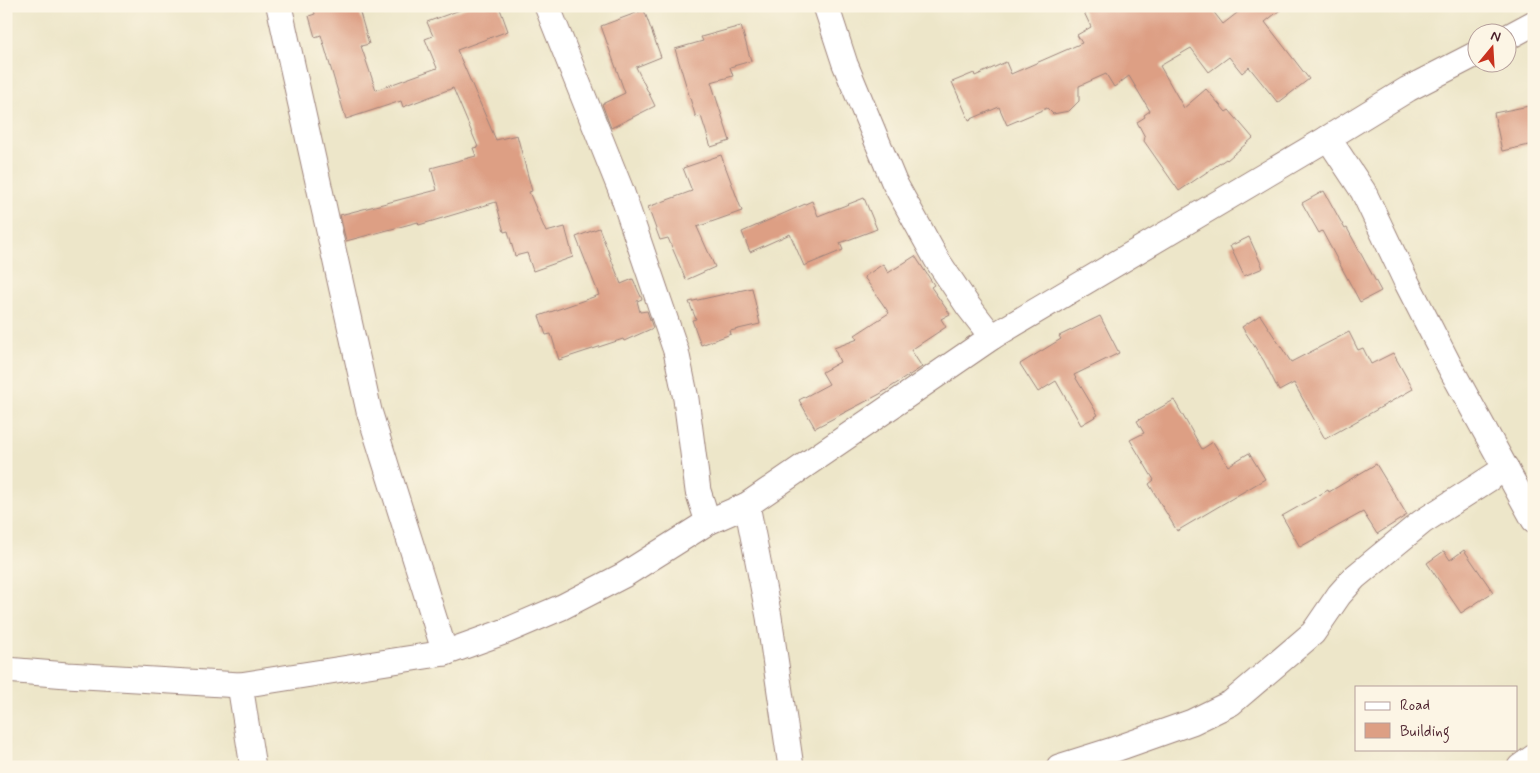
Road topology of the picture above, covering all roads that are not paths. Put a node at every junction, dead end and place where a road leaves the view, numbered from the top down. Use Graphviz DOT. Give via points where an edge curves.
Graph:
graph roads {
  1 [pos="279,6"];
  2 [pos="547,6"];
  3 [pos="826,6"];
  4 [pos="1534,23"];
  5 [pos="1518,32"];
  6 [pos="1468,57"];
  7 [pos="1328,138"];
  8 [pos="992,337"];
  9 [pos="1506,468"];
  10 [pos="747,505"];
  11 [pos="1534,520"];
  12 [pos="708,522"];
  13 [pos="445,653"];
  14 [pos="6,670"];
  15 [pos="240,685"];
  16 [pos="1534,756"];
  17 [pos="253,767"];
  18 [pos="792,767"];
  19 [pos="1059,767"];
  20 [pos="1520,767"];
  1 -- 13 [label="street" via="369,411"];
  2 -- 12 [label="street" via="622,193 676,351 698,491"];
  3 -- 8 [label="street" via="844,64 894,182 937,260"];
  4 -- 5 [label="street"];
  6 -- 7 [label="street"];
  7 -- 8 [label="street"];
  7 -- 9 [label="street" via="1363,191 1433,334"];
  8 -- 10 [label="street"];
  9 -- 11 [label="street"];
  9 -- 19 [label="street" via="1422,522 1355,577 1313,633 1231,703 1192,722"];
  10 -- 12 [label="street"];
  10 -- 18 [label="street" via="769,618"];
  12 -- 13 [label="street" via="624,575 562,607"];
  13 -- 15 [label="street"];
  14 -- 15 [label="street"];
  15 -- 17 [label="street"];
  16 -- 20 [label="street"];
}
